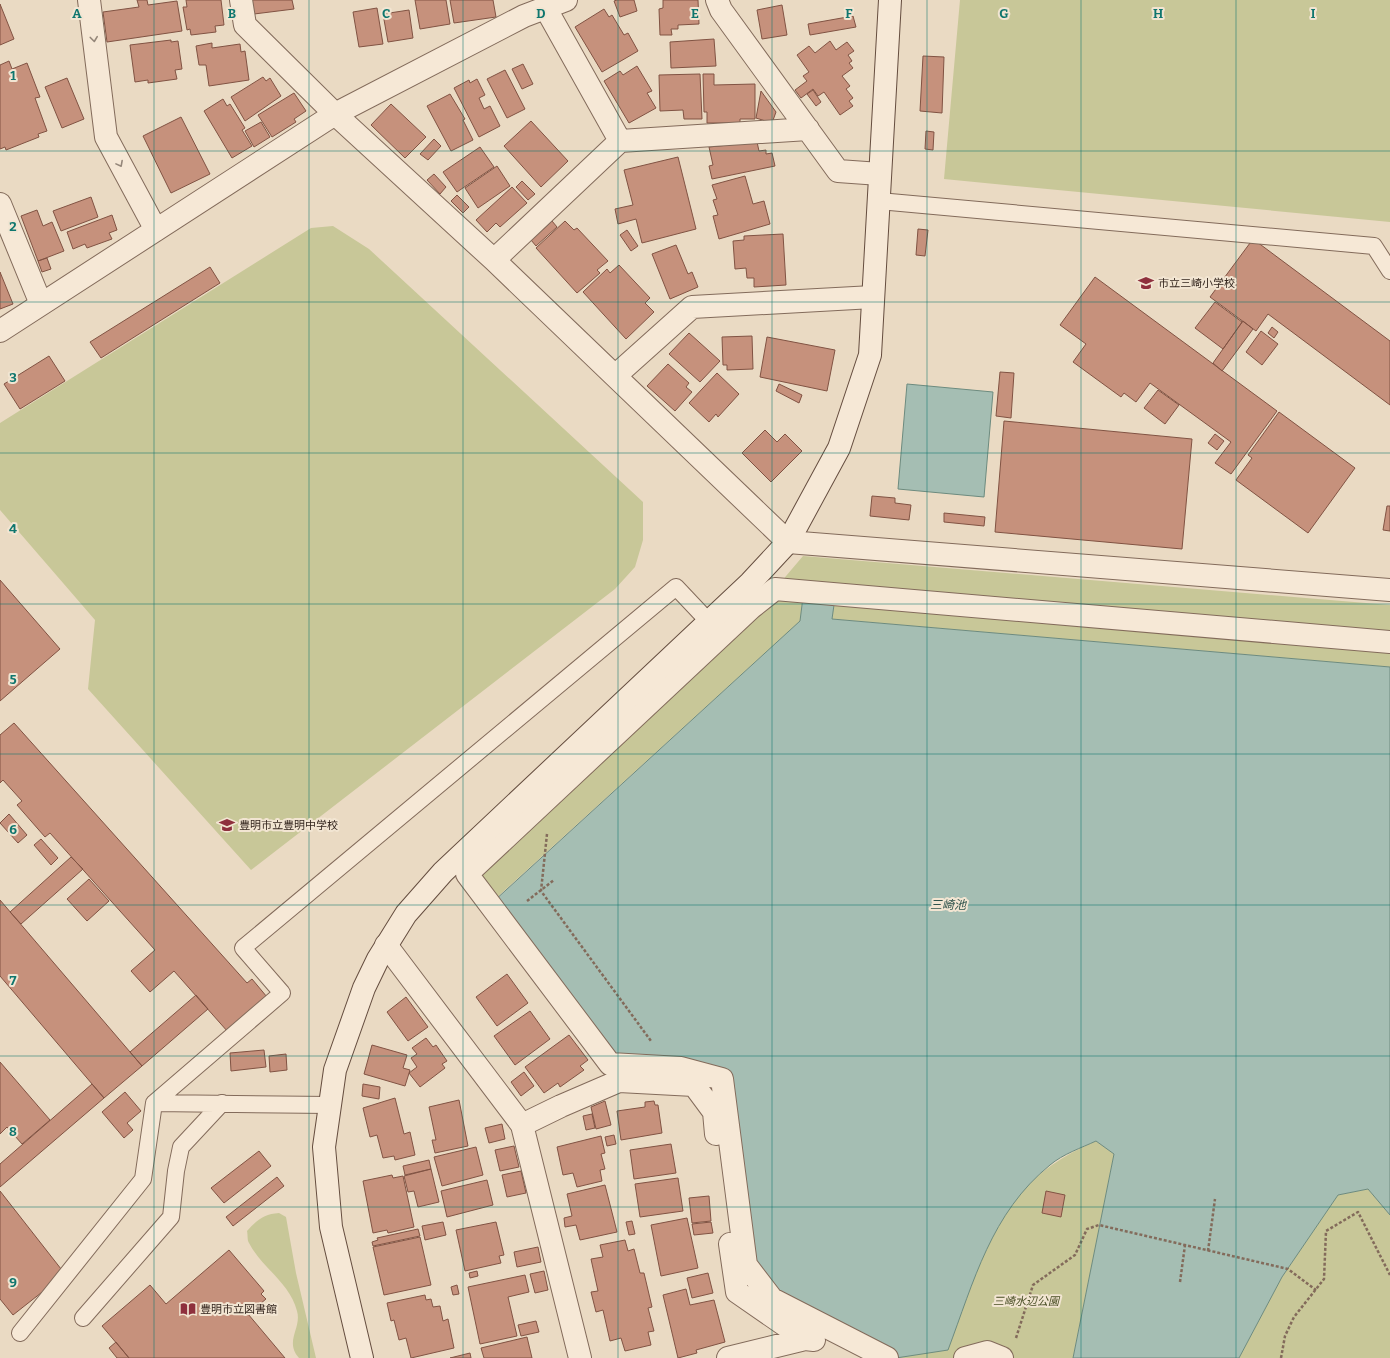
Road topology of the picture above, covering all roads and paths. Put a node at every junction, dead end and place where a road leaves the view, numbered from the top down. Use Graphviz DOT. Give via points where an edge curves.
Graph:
graph roads {
  1 [pos="89,0"];
  2 [pos="241,0"];
  3 [pos="566,0"];
  4 [pos="717,0"];
  5 [pos="890,0"];
  6 [pos="545,7"];
  7 [pos="335,114"];
  8 [pos="808,129"];
  9 [pos="620,142"];
  10 [pos="880,174"];
  11 [pos="879,201"];
  12 [pos="0,204"];
  13 [pos="156,230"];
  14 [pos="494,260"];
  15 [pos="1390,271"];
  16 [pos="873,297"];
  17 [pos="41,304"];
  18 [pos="0,331"];
  19 [pos="615,376"];
  20 [pos="788,542"];
  21 [pos="1390,590"];
  22 [pos="709,622"];
  23 [pos="1390,642"];
  24 [pos="545,854"];
  25 [pos="554,880"];
  26 [pos="541,891"];
  27 [pos="527,901"];
  28 [pos="386,945"];
  29 [pos="654,1044"];
  30 [pos="154,1103"];
  31 [pos="222,1103"];
  32 [pos="330,1105"];
  33 [pos="522,1125"];
  34 [pos="1215,1199"];
  35 [pos="1185,1245"];
  36 [pos="1208,1251"];
  37 [pos="1390,1275"];
  38 [pos="1180,1282"];
  39 [pos="1316,1290"];
  40 [pos="82,1318"];
  41 [pos="20,1333"];
  42 [pos="805,1339"];
  43 [pos="1008,1351"];
  44 [pos="362,1358"];
  45 [pos="580,1358"];
  46 [pos="728,1358"];
  47 [pos="862,1358"];
  48 [pos="887,1358"];
  49 [pos="965,1358"];
  50 [pos="1281,1358"];
  1 -- 13 [label="street, one-way" via="106,137"];
  2 -- 7 [label="street" via="245,25"];
  3 -- 6 [label="street"];
  4 -- 8 [label="street" via="721,10"];
  5 -- 10 [label="street"];
  6 -- 7 [label="street"];
  6 -- 9 [label="street"];
  7 -- 13 [label="street"];
  7 -- 14 [label="street"];
  8 -- 9 [label="street"];
  8 -- 10 [label="street" via="838,170"];
  9 -- 14 [label="street"];
  10 -- 11 [label="street"];
  11 -- 15 [label="lane" via="1374,246"];
  11 -- 16 [label="street"];
  12 -- 17 [label="street"];
  13 -- 17 [label="street"];
  14 -- 19 [label="street"];
  16 -- 19 [label="street" via="692,306"];
  16 -- 20 [label="street" via="870,355 839,448"];
  17 -- 18 [label="street"];
  19 -- 20 [label="street"];
  20 -- 21 [label="street"];
  20 -- 22 [label="street"];
  22 -- 28 [label="street" via="443,872 406,914"];
  22 -- 30 [label="lane" via="676,587 243,948 282,993"];
  23 -- 48 [label="street" via="775,589 750,608 467,874 610,1064 681,1068 722,1079 746,1265 772,1299"];
  24 -- 26 [label="path"];
  25 -- 26 [label="path"];
  26 -- 27 [label="path"];
  26 -- 29 [label="path"];
  28 -- 32 [label="street" via="364,988 335,1070"];
  28 -- 33 [label="street"];
  30 -- 31 [label="lane"];
  30 -- 41 [label="lane" via="143,1179"];
  31 -- 32 [label="lane"];
  31 -- 40 [label="lane" via="181,1147 171,1218"];
  32 -- 44 [label="street" via="324,1147 331,1227"];
  33 -- 42 [label="street" via="619,1081 694,1085 714,1112 720,1182 737,1292"];
  33 -- 45 [label="street"];
  34 -- 36 [label="path"];
  35 -- 36 [label="path"];
  35 -- 38 [label="path"];
  35 -- 43 [label="path" via="1099,1225 1086,1229 1075,1255 1033,1285"];
  36 -- 39 [label="path" via="1288,1269"];
  37 -- 39 [label="path" via="1358,1212 1326,1231 1324,1279"];
  39 -- 50 [label="path" via="1294,1317 1285,1336"];
  42 -- 46 [label="street"];
  42 -- 47 [label="street" via="831,1343"];
  43 -- 49 [label="street" via="987,1352"];
}
